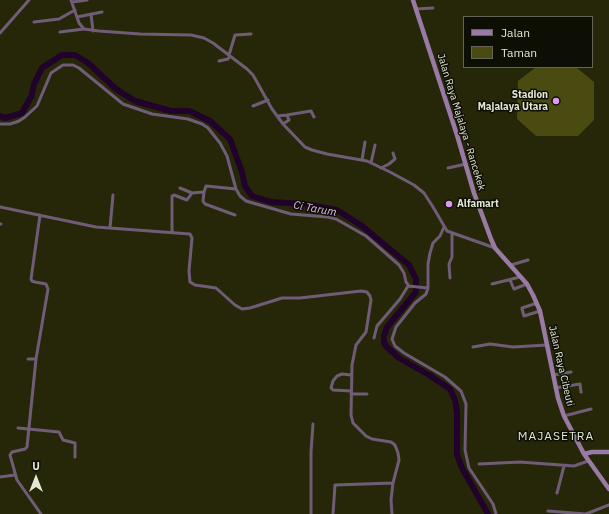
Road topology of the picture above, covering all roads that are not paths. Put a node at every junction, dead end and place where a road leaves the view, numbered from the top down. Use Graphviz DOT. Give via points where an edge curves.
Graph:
graph roads {
  1 [pos="29,0"];
  2 [pos="87,0"];
  3 [pos="413,0"];
  4 [pos="72,1"];
  5 [pos="433,8"];
  6 [pos="416,9"];
  7 [pos="75,10"];
  8 [pos="102,12"];
  9 [pos="91,14"];
  10 [pos="77,17"];
  11 [pos="34,22"];
  12 [pos="84,29"];
  13 [pos="94,30"];
  14 [pos="60,32"];
  15 [pos="0,33"];
  16 [pos="251,34"];
  17 [pos="230,56"];
  18 [pos="219,61"];
  19 [pos="268,100"];
  20 [pos="253,106"];
  21 [pos="287,115"];
  22 [pos="277,116"];
  23 [pos="314,118"];
  24 [pos="0,124"];
  25 [pos="283,124"];
  26 [pos="365,142"];
  27 [pos="375,145"];
  28 [pos="394,153"];
  29 [pos="362,160"];
  30 [pos="372,163"];
  31 [pos="466,164"];
  32 [pos="381,168"];
  33 [pos="448,168"];
  34 [pos="180,188"];
  35 [pos="236,189"];
  36 [pos="204,192"];
  37 [pos="192,193"];
  38 [pos="113,195"];
  39 [pos="0,207"];
  40 [pos="40,215"];
  41 [pos="235,215"];
  42 [pos="444,227"];
  43 [pos="110,228"];
  44 [pos="172,232"];
  45 [pos="452,233"];
  46 [pos="495,248"];
  47 [pos="528,260"];
  48 [pos="511,265"];
  49 [pos="520,277"];
  50 [pos="450,278"];
  51 [pos="510,280"];
  52 [pos="492,284"];
  53 [pos="527,284"];
  54 [pos="410,286"];
  55 [pos="427,288"];
  56 [pos="537,303"];
  57 [pos="540,311"];
  58 [pos="374,338"];
  59 [pos="547,345"];
  60 [pos="473,347"];
  61 [pos="28,359"];
  62 [pos="36,359"];
  63 [pos="571,372"];
  64 [pos="351,375"];
  65 [pos="553,375"];
  66 [pos="556,388"];
  67 [pos="351,392"];
  68 [pos="581,392"];
  69 [pos="367,394"];
  70 [pos="591,409"];
  71 [pos="564,416"];
  72 [pos="313,424"];
  73 [pos="18,428"];
  74 [pos="28,429"];
  75 [pos="609,452"];
  76 [pos="584,454"];
  77 [pos="75,457"];
  78 [pos="588,461"];
  79 [pos="479,464"];
  80 [pos="564,466"];
  81 [pos="15,475"];
  82 [pos="0,477"];
  83 [pos="393,483"];
  84 [pos="609,489"];
  85 [pos="557,493"];
  86 [pos="609,505"];
  87 [pos="548,511"];
  88 [pos="41,514"];
  89 [pos="310,514"];
  90 [pos="333,514"];
  91 [pos="392,514"];
  92 [pos="496,514"];
  93 [pos="569,514"];
  1 -- 15 [label="street"];
  2 -- 4 [label="street"];
  3 -- 6 [label="main road, Jalan Raya Majalaya - Rancekek"];
  4 -- 7 [label="street"];
  5 -- 6 [label="street"];
  6 -- 31 [label="main road, Jalan Raya Majalaya - Rancekek"];
  7 -- 10 [label="street"];
  7 -- 11 [label="street" via="59,19"];
  8 -- 9 [label="street"];
  9 -- 10 [label="street"];
  9 -- 13 [label="street"];
  10 -- 12 [label="street"];
  12 -- 13 [label="street"];
  12 -- 14 [label="street"];
  13 -- 17 [label="street" via="197,36 213,43"];
  16 -- 17 [label="street" via="234,35"];
  17 -- 18 [label="street"];
  17 -- 19 [label="street" via="253,75"];
  19 -- 20 [label="street"];
  19 -- 22 [label="street"];
  21 -- 22 [label="street"];
  21 -- 23 [label="street" via="311,112"];
  21 -- 25 [label="street" via="289,120"];
  22 -- 25 [label="street"];
  24 -- 35 [label="street" via="10,124 25,117 37,106 51,73 63,65 72,65 123,104 152,114 196,121 208,128 226,156"];
  25 -- 29 [label="street" via="304,146 312,150"];
  26 -- 29 [label="street"];
  27 -- 30 [label="street"];
  28 -- 32 [label="street" via="395,159"];
  29 -- 30 [label="street"];
  30 -- 32 [label="street"];
  31 -- 33 [label="street"];
  31 -- 46 [label="main road, Jalan Raya Majalaya - Rancekek"];
  32 -- 42 [label="street" via="424,193"];
  34 -- 37 [label="street"];
  35 -- 36 [label="street" via="206,186"];
  35 -- 54 [label="street" via="246,201 258,205 291,214 328,217 342,222 366,236 399,265"];
  36 -- 37 [label="street"];
  36 -- 41 [label="street" via="205,204"];
  37 -- 44 [label="street" via="187,200 172,196"];
  38 -- 43 [label="street"];
  39 -- 40 [label="street"];
  40 -- 43 [label="street"];
  40 -- 62 [label="street" via="31,279 46,284 48,289"];
  42 -- 45 [label="street"];
  42 -- 55 [label="street" via="433,243 430,253"];
  43 -- 44 [label="street"];
  44 -- 64 [label="street" via="190,234 192,237 190,282 216,288 242,309 282,298 361,290 367,292 371,300 367,325 364,336 354,352"];
  45 -- 46 [label="street"];
  45 -- 50 [label="street" via="452,257 448,264"];
  46 -- 48 [label="main road, Jalan Raya Cibeuti"];
  47 -- 48 [label="street"];
  48 -- 49 [label="main road, Jalan Raya Cibeuti"];
  49 -- 51 [label="street"];
  49 -- 53 [label="main road, Jalan Raya Cibeuti"];
  51 -- 52 [label="street"];
  51 -- 53 [label="street" via="514,289"];
  53 -- 56 [label="main road, Jalan Raya Cibeuti"];
  54 -- 55 [label="street"];
  54 -- 58 [label="street" via="377,326"];
  55 -- 92 [label="street" via="426,294 415,303 396,327 392,339 404,354 445,377 460,391 466,404 465,450 469,468 493,504"];
  56 -- 57 [label="main road, Jalan Raya Cibeuti"];
  56 -- 57 [label="street" via="522,308 524,316"];
  57 -- 59 [label="main road, Jalan Raya Cibeuti"];
  59 -- 60 [label="street" via="513,347 490,344"];
  59 -- 65 [label="main road, Jalan Raya Cibeuti"];
  61 -- 62 [label="street"];
  62 -- 74 [label="street"];
  63 -- 65 [label="street"];
  64 -- 67 [label="street"];
  64 -- 67 [label="street" via="337,376 331,388"];
  65 -- 66 [label="main road, Jalan Raya Cibeuti"];
  66 -- 68 [label="street" via="580,384"];
  66 -- 71 [label="main road, Jalan Raya Cibeuti"];
  67 -- 69 [label="street"];
  67 -- 83 [label="street" via="352,419 356,427 370,438 395,445 399,460"];
  70 -- 71 [label="street"];
  71 -- 76 [label="main road, Jalan Raya Cibeuti"];
  72 -- 89 [label="street"];
  73 -- 74 [label="street"];
  74 -- 77 [label="street" via="59,432 63,440 75,443"];
  74 -- 81 [label="street" via="27,447 11,453"];
  75 -- 76 [label="main road"];
  76 -- 78 [label="main road, Jalan Raya Cibeuti"];
  78 -- 80 [label="street"];
  78 -- 84 [label="main road, Jalan Raya Cibeuti"];
  79 -- 80 [label="street" via="520,462"];
  80 -- 85 [label="street"];
  81 -- 82 [label="street"];
  81 -- 88 [label="street"];
  83 -- 90 [label="street" via="335,485"];
  83 -- 91 [label="street"];
  86 -- 93 [label="street" via="588,513"];
  87 -- 93 [label="street"];
}
